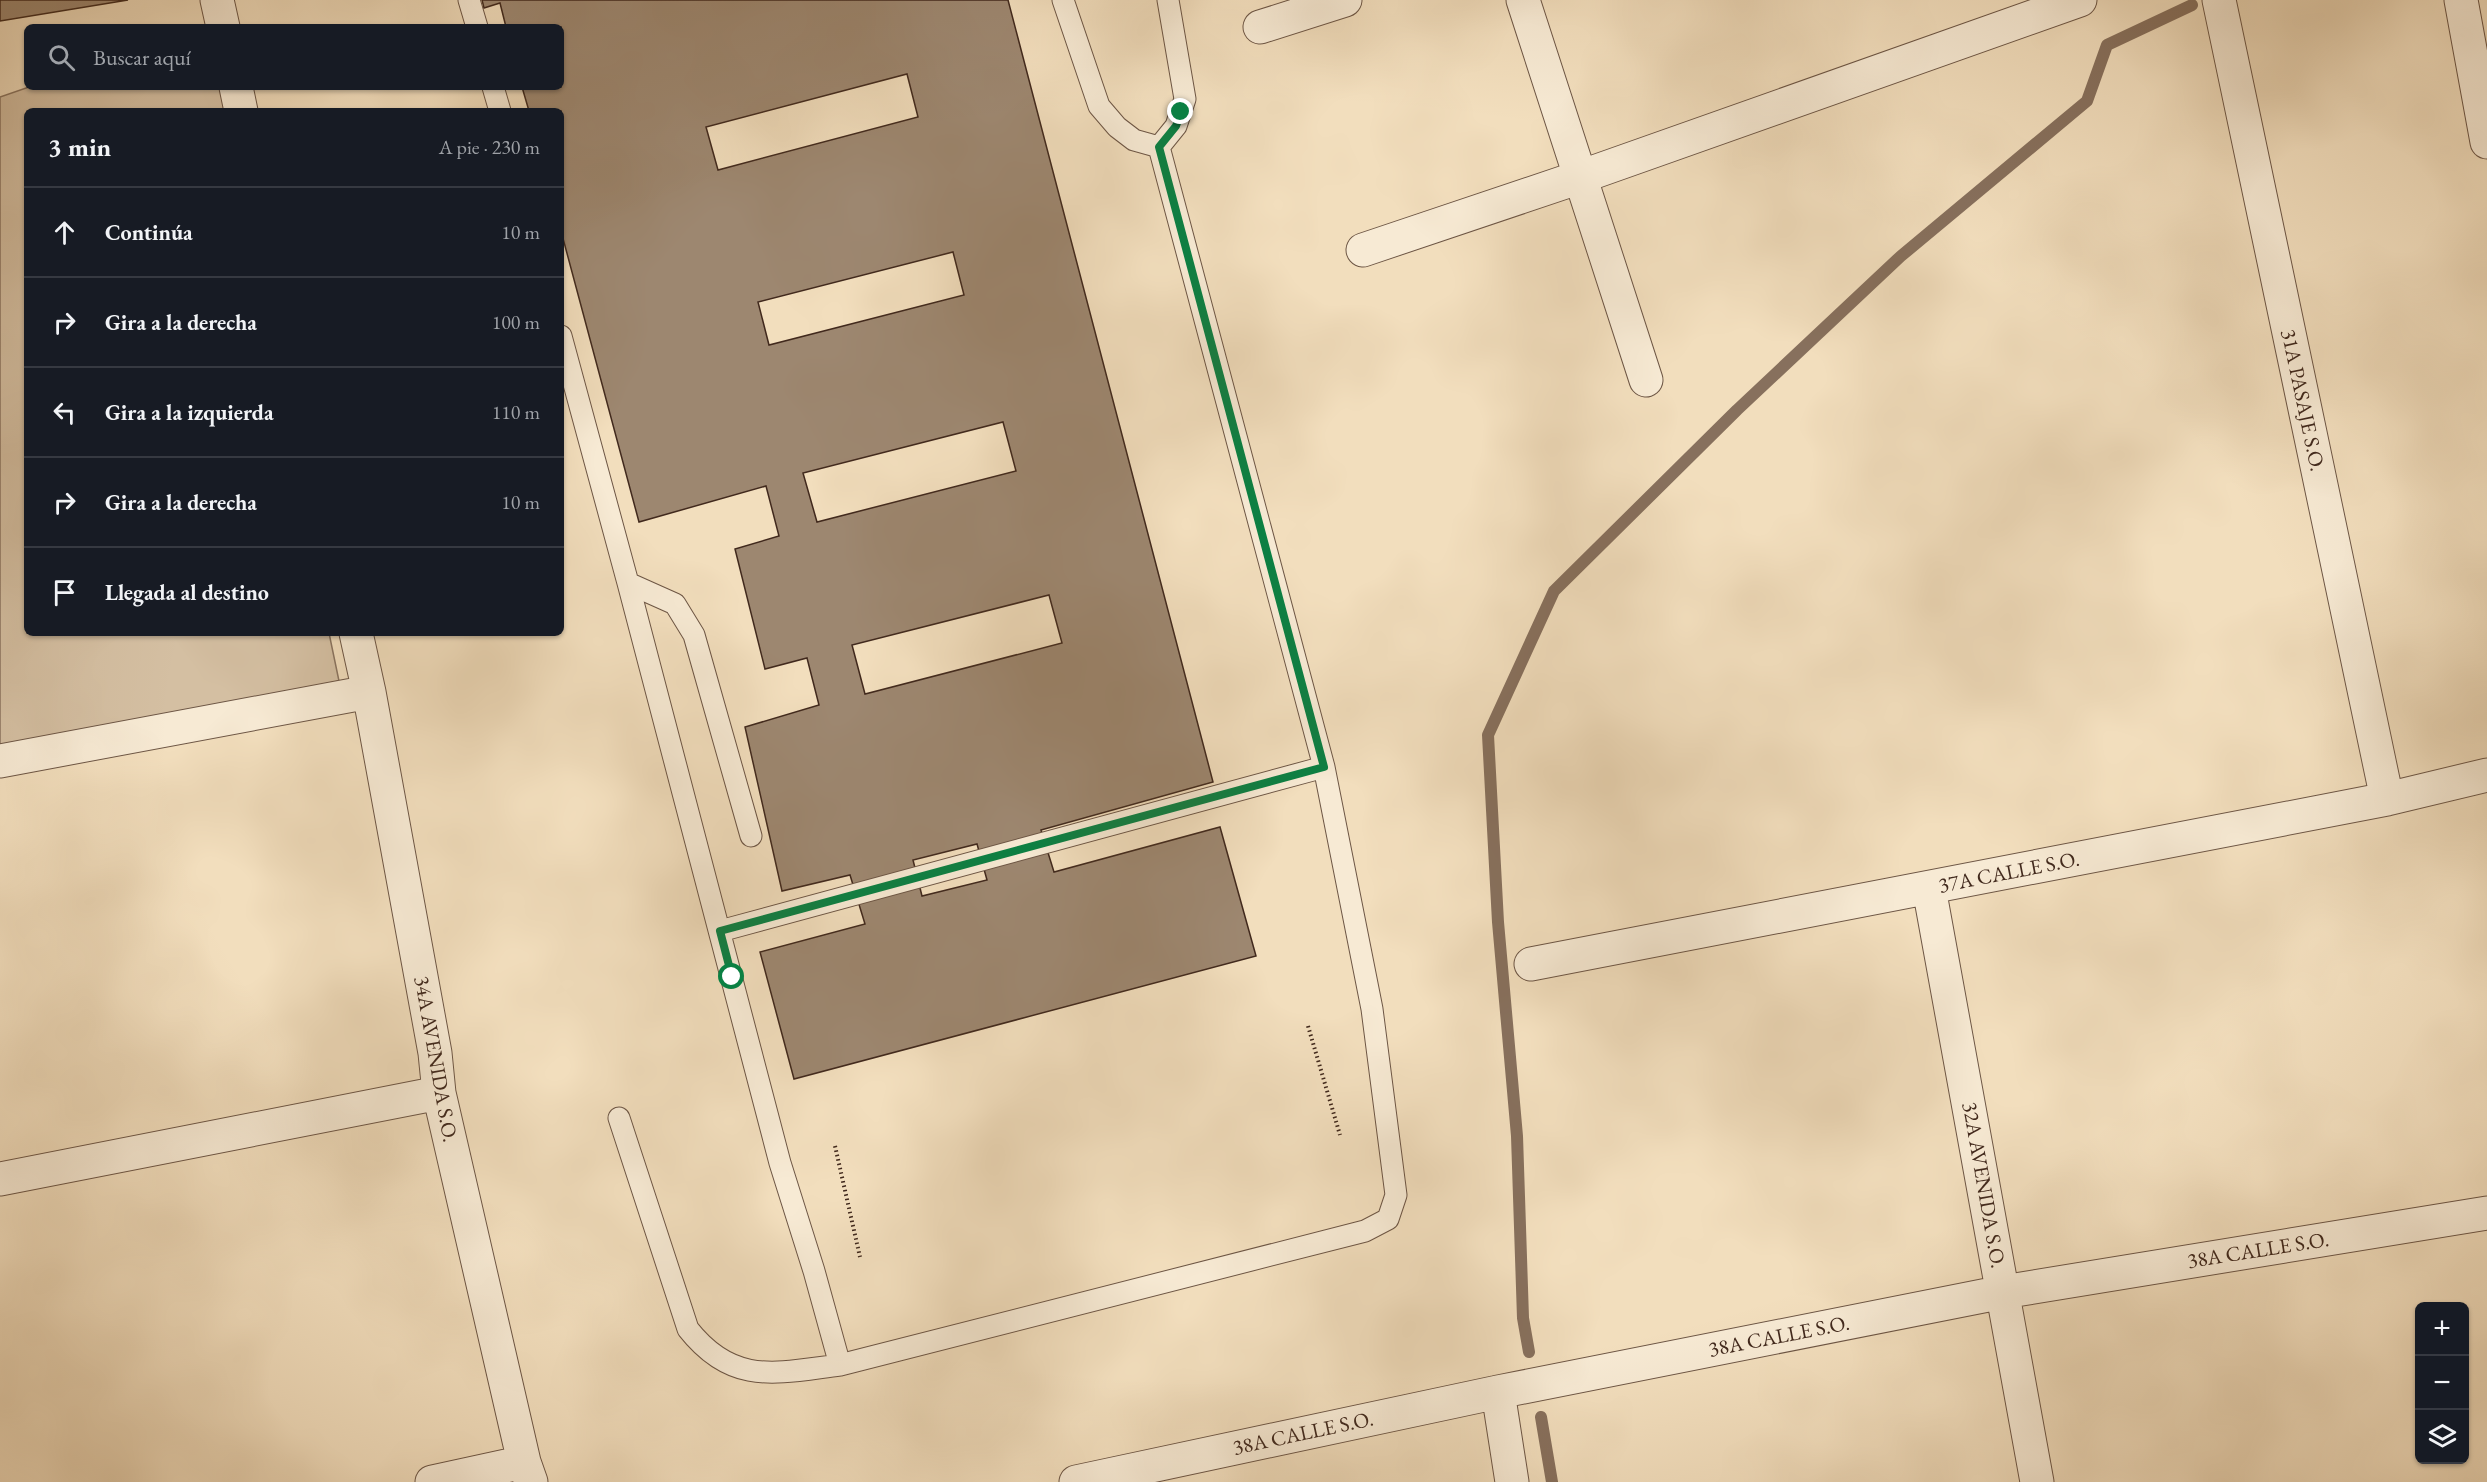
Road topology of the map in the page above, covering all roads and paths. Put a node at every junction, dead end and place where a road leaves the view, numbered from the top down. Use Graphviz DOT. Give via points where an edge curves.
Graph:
graph roads {
  1 [pos="217,0"];
  2 [pos="469,0"];
  3 [pos="1063,0"];
  4 [pos="1168,0"];
  5 [pos="1344,0"];
  6 [pos="1523,0"];
  7 [pos="2080,0"];
  8 [pos="2219,0"];
  9 [pos="2461,0"];
  10 [pos="222,24"];
  11 [pos="476,24"];
  12 [pos="1260,27"];
  13 [pos="237,90"];
  14 [pos="494,90"];
  15 [pos="240,108"];
  16 [pos="499,108"];
  17 [pos="2487,141"];
  18 [pos="1159,147"];
  19 [pos="1580,177"];
  20 [pos="1363,250"];
  21 [pos="564,347"];
  22 [pos="1646,380"];
  23 [pos="628,583"];
  24 [pos="357,636"];
  25 [pos="369,692"];
  26 [pos="0,761"];
  27 [pos="1324,767"];
  28 [pos="2487,775"];
  29 [pos="2387,799"];
  30 [pos="751,836"];
  31 [pos="1929,888"];
  32 [pos="720,931"];
  33 [pos="1531,964"];
  34 [pos="1308,1026"];
  35 [pos="439,1093"];
  36 [pos="619,1118"];
  37 [pos="1340,1135"];
  38 [pos="835,1146"];
  39 [pos="0,1179"];
  40 [pos="2487,1213"];
  41 [pos="860,1257"];
  42 [pos="2003,1292"];
  43 [pos="840,1365"];
  44 [pos="1498,1392"];
  45 [pos="527,1472"];
  46 [pos="432,1482"];
  47 [pos="1076,1482"];
  48 [pos="1512,1482"];
  49 [pos="2037,1482"];
  1 -- 10 [label="street"];
  2 -- 11 [label="lane"];
  3 -- 18 [label="lane" via="1099,106 1134,140"];
  4 -- 18 [label="lane" via="1185,99 1176,126"];
  5 -- 12 [label="street"];
  6 -- 19 [label="street"];
  7 -- 19 [label="street"];
  8 -- 29 [label="street, 31A PASAJE S.O."];
  9 -- 17 [label="street"];
  13 -- 15 [label="street"];
  14 -- 16 [label="lane"];
  18 -- 27 [label="lane"];
  19 -- 20 [label="street"];
  19 -- 22 [label="street"];
  21 -- 23 [label="lane"];
  23 -- 30 [label="lane" via="675,604 694,635"];
  23 -- 32 [label="lane"];
  24 -- 25 [label="street, 34A AVENIDA S.O."];
  25 -- 26 [label="street"];
  25 -- 35 [label="street, 34A AVENIDA S.O."];
  27 -- 32 [label="lane"];
  27 -- 43 [label="lane" via="1372,1009 1396,1195 1388,1219 1365,1231"];
  28 -- 29 [label="street, 37A CALLE S.O."];
  29 -- 31 [label="street, 37A CALLE S.O."];
  31 -- 33 [label="street, 37A CALLE S.O."];
  31 -- 42 [label="street, 32A AVENIDA S.O."];
  32 -- 43 [label="lane" via="780,1163"];
  34 -- 37 [label="path"];
  35 -- 39 [label="street"];
  35 -- 45 [label="street, 34A AVENIDA S.O."];
  36 -- 43 [label="lane" via="688,1329 704,1349 737,1369 766,1373"];
  38 -- 41 [label="path"];
  40 -- 42 [label="street, 38A CALLE S.O."];
  42 -- 44 [label="street, 38A CALLE S.O."];
  42 -- 49 [label="street, 32A AVENIDA S.O."];
  44 -- 47 [label="street, 38A CALLE S.O."];
  44 -- 48 [label="street"];
  45 -- 46 [label="street"];
}
